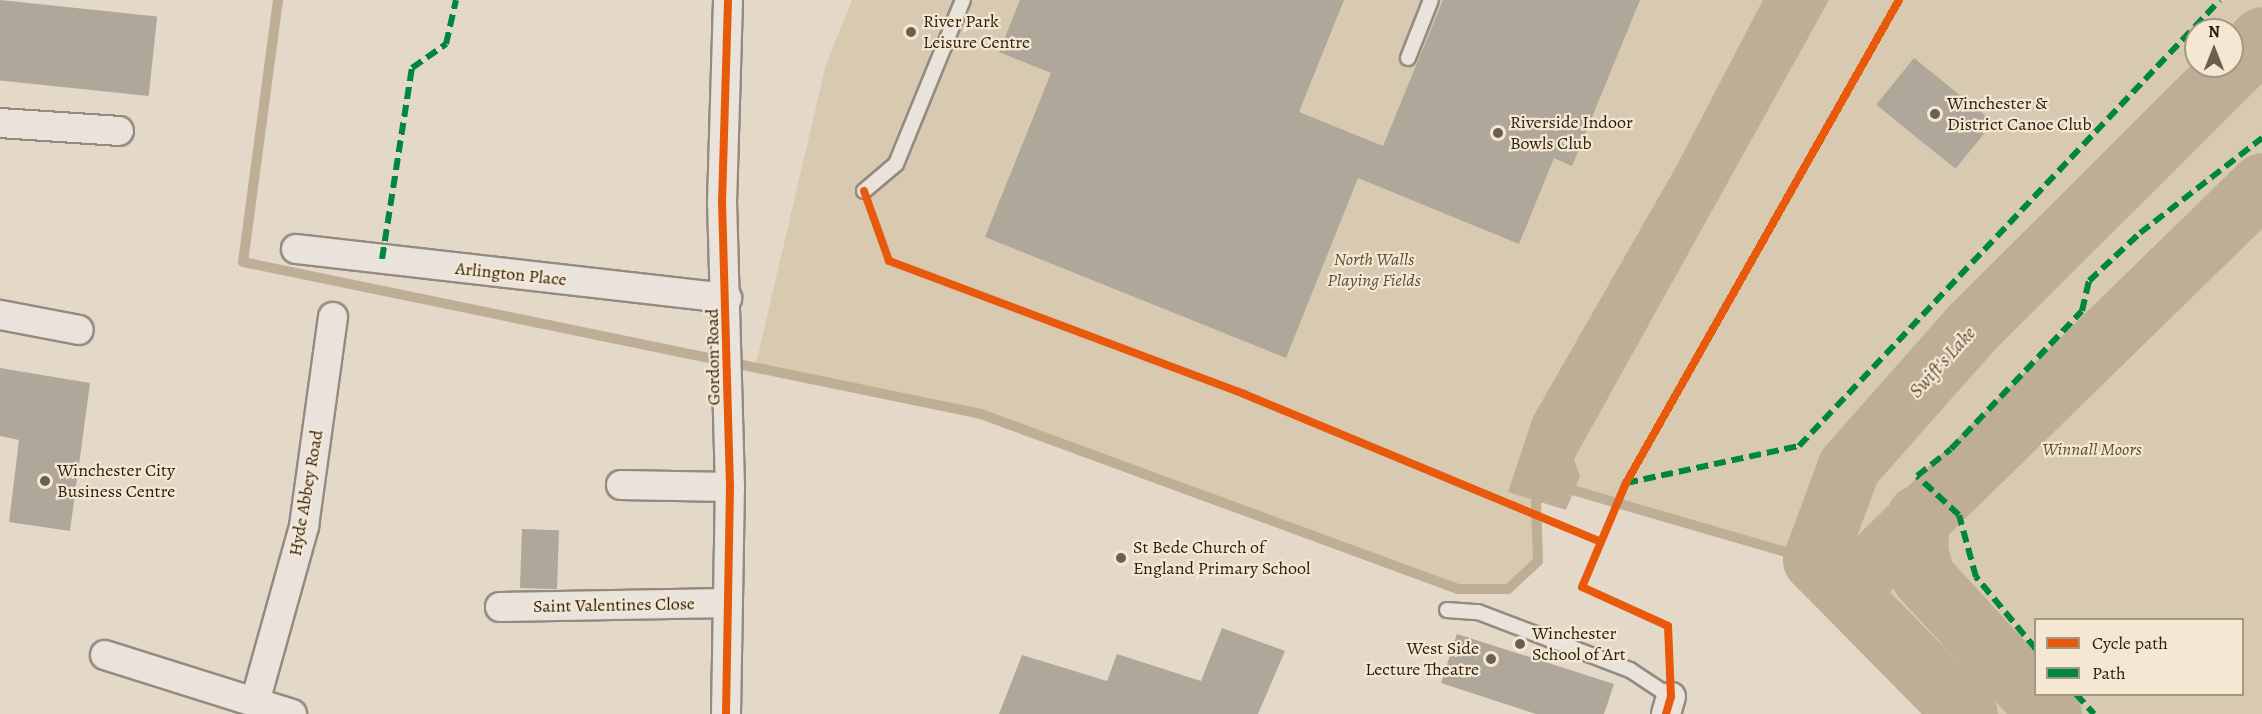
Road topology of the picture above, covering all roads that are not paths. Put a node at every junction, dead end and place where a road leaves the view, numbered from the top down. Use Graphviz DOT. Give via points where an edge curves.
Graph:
graph roads {
  1 [pos="728,0"];
  2 [pos="963,0"];
  3 [pos="1431,0"];
  4 [pos="1408,58"];
  5 [pos="0,123"];
  6 [pos="119,130"];
  7 [pos="864,191"];
  8 [pos="296,249"];
  9 [pos="726,310"];
  10 [pos="0,315"];
  11 [pos="333,317"];
  12 [pos="79,330"];
  13 [pos="621,484"];
  14 [pos="730,488"];
  15 [pos="728,603"];
  16 [pos="500,608"];
  17 [pos="1447,610"];
  18 [pos="105,655"];
  19 [pos="255,702"];
  20 [pos="1669,706"];
  21 [pos="292,714"];
  22 [pos="726,714"];
  1 -- 9 [label="street, Gordon Road" via="722,203"];
  2 -- 7 [label="lane" via="896,164"];
  3 -- 4 [label="lane"];
  5 -- 6 [label="street"];
  8 -- 9 [label="street, Arlington Place"];
  9 -- 14 [label="street, Gordon Road"];
  10 -- 12 [label="street"];
  11 -- 19 [label="street, Hyde Abbey Road" via="303,526"];
  13 -- 14 [label="street"];
  14 -- 15 [label="street, Gordon Road"];
  15 -- 16 [label="street, Saint Valentines Close"];
  15 -- 22 [label="street, Gordon Road"];
  17 -- 20 [label="lane" via="1478,612 1630,670"];
  18 -- 19 [label="street"];
  19 -- 21 [label="street"];
}
